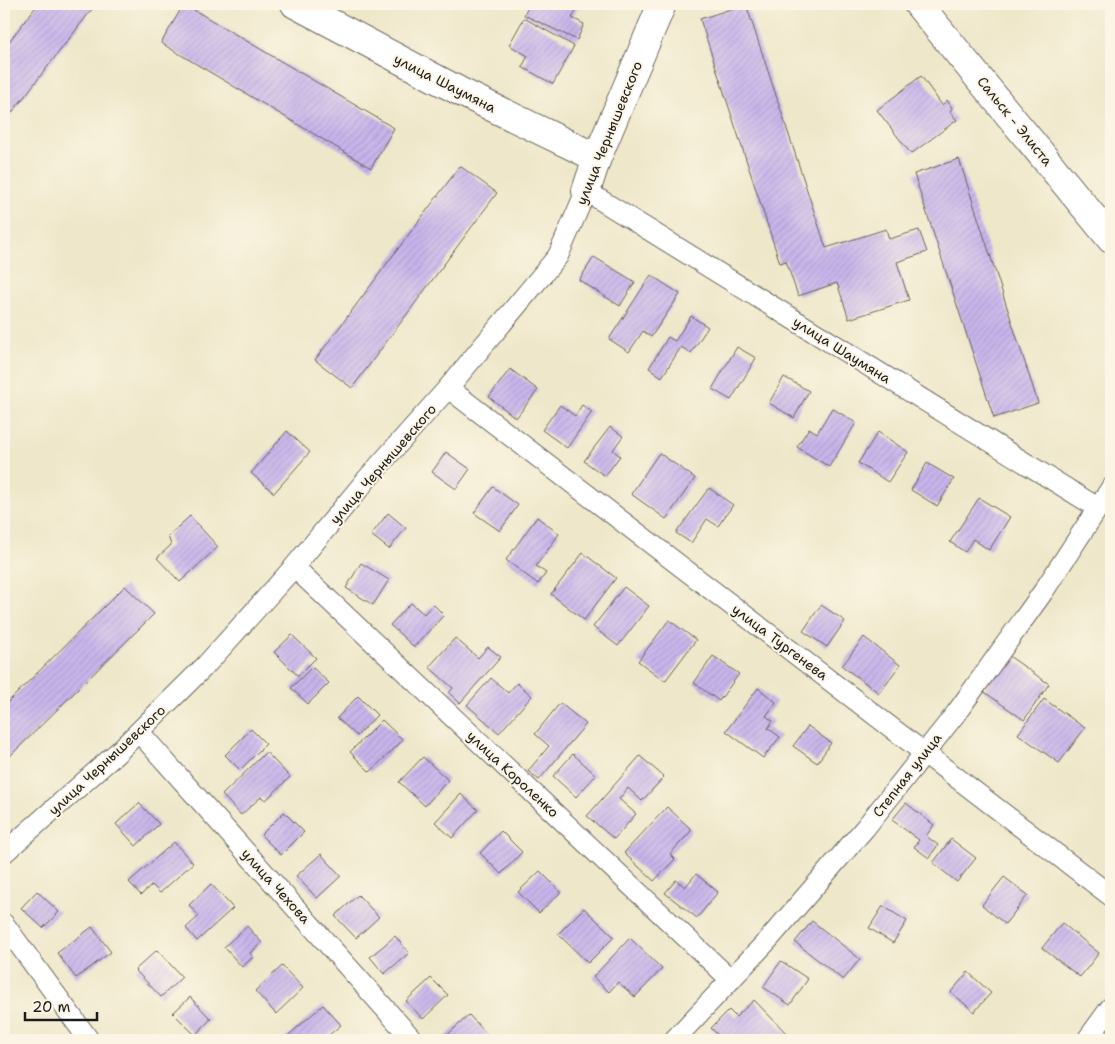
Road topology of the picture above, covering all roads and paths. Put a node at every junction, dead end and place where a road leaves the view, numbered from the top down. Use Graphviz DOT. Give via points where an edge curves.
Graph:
graph roads {
  1 [pos="662,4"];
  2 [pos="918,4"];
  3 [pos="307,7"];
  4 [pos="597,158"];
  5 [pos="586,191"];
  6 [pos="1111,239"];
  7 [pos="448,388"];
  8 [pos="1111,488"];
  9 [pos="1098,508"];
  10 [pos="294,568"];
  11 [pos="139,732"];
  12 [pos="925,752"];
  13 [pos="4,854"];
  14 [pos="1111,896"];
  15 [pos="4,924"];
  16 [pos="731,980"];
  17 [pos="1111,1008"];
  18 [pos="89,1040"];
  19 [pos="413,1040"];
  20 [pos="674,1040"];
  21 [pos="1087,1040"];
  1 -- 4 [label="street, улица Чернышевского"];
  2 -- 6 [label="street, Сальск - Элиста"];
  3 -- 4 [label="street, улица Шаумяна" via="463,93"];
  4 -- 5 [label="street, улица Чернышевского"];
  5 -- 7 [label="street, улица Чернышевского" via="558,256"];
  5 -- 9 [label="street, улица Шаумяна"];
  7 -- 10 [label="street, улица Чернышевского"];
  7 -- 12 [label="street, улица Тургенева"];
  8 -- 9 [label="street, Степная улица"];
  9 -- 12 [label="street, Степная улица" via="1043,592"];
  10 -- 11 [label="street, улица Чернышевского" via="205,666"];
  10 -- 16 [label="street, улица Короленко"];
  11 -- 13 [label="street, улица Чернышевского"];
  11 -- 19 [label="street, улица Чехова"];
  12 -- 14 [label="street, улица Тургенева"];
  12 -- 16 [label="street, Степная улица" via="866,828"];
  15 -- 18 [label="street"];
  16 -- 20 [label="street, Степная улица"];
  17 -- 21 [label="street"];
}
